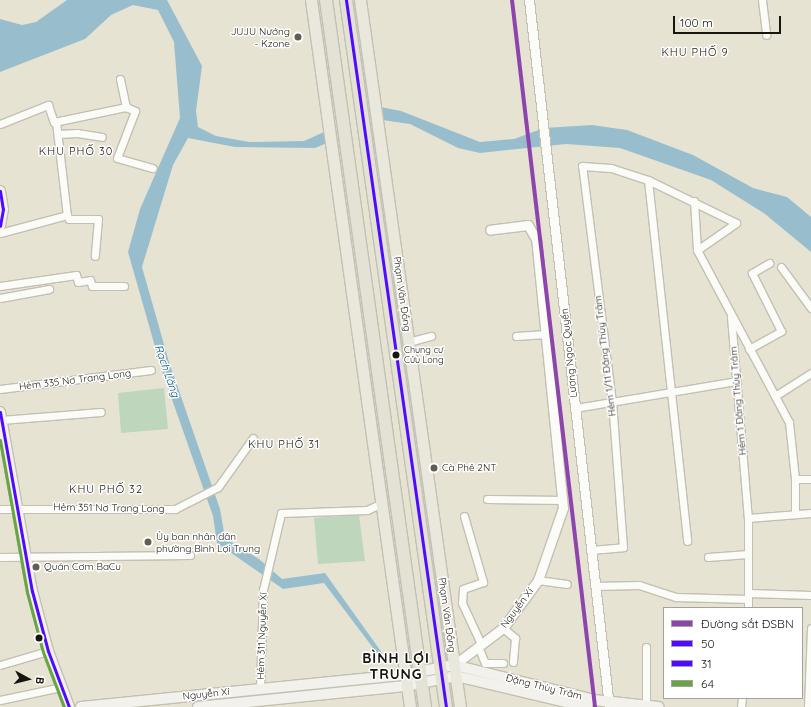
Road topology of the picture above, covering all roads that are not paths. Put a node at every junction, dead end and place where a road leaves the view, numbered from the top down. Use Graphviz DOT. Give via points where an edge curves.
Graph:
graph roads {
  1 [pos="311,0"];
  2 [pos="326,0"];
  3 [pos="346,0"];
  4 [pos="360,0"];
  5 [pos="529,0"];
  6 [pos="762,0"];
  7 [pos="766,34"];
  8 [pos="120,79"];
  9 [pos="126,107"];
  10 [pos="56,122"];
  11 [pos="0,124"];
  12 [pos="58,134"];
  13 [pos="102,137"];
  14 [pos="153,168"];
  15 [pos="648,180"];
  16 [pos="1,196"];
  17 [pos="694,201"];
  18 [pos="67,215"];
  19 [pos="0,226"];
  20 [pos="490,230"];
  21 [pos="0,233"];
  22 [pos="697,250"];
  23 [pos="95,256"];
  24 [pos="769,263"];
  25 [pos="781,267"];
  26 [pos="0,286"];
  27 [pos="124,286"];
  28 [pos="49,289"];
  29 [pos="0,298"];
  30 [pos="811,308"];
  31 [pos="730,313"];
  32 [pos="546,334"];
  33 [pos="431,336"];
  34 [pos="516,336"];
  35 [pos="408,342"];
  36 [pos="749,349"];
  37 [pos="151,370"];
  38 [pos="811,373"];
  39 [pos="737,381"];
  40 [pos="0,389"];
  41 [pos="671,392"];
  42 [pos="775,396"];
  43 [pos="612,402"];
  44 [pos="575,408"];
  45 [pos="101,412"];
  46 [pos="1,416"];
  47 [pos="253,438"];
  48 [pos="795,479"];
  49 [pos="811,479"];
  50 [pos="487,499"];
  51 [pos="563,500"];
  52 [pos="382,503"];
  53 [pos="15,507"];
  54 [pos="0,509"];
  55 [pos="811,513"];
  56 [pos="795,514"];
  57 [pos="464,516"];
  58 [pos="748,518"];
  59 [pos="687,541"];
  60 [pos="591,550"];
  61 [pos="403,551"];
  62 [pos="389,553"];
  63 [pos="748,554"];
  64 [pos="24,555"];
  65 [pos="190,555"];
  66 [pos="0,557"];
  67 [pos="708,557"];
  68 [pos="538,580"];
  69 [pos="567,584"];
  70 [pos="595,586"];
  71 [pos="811,595"];
  72 [pos="748,596"];
  73 [pos="748,607"];
  74 [pos="503,628"];
  75 [pos="811,628"];
  76 [pos="480,645"];
  77 [pos="646,647"];
  78 [pos="48,651"];
  79 [pos="803,658"];
  80 [pos="810,658"];
  81 [pos="504,662"];
  82 [pos="513,662"];
  83 [pos="0,665"];
  84 [pos="455,671"];
  85 [pos="441,673"];
  86 [pos="421,677"];
  87 [pos="406,679"];
  88 [pos="61,687"];
  89 [pos="260,689"];
  90 [pos="0,700"];
  91 [pos="608,704"];
  92 [pos="646,704"];
  93 [pos="69,707"];
  94 [pos="81,707"];
  95 [pos="198,707"];
  96 [pos="410,707"];
  97 [pos="425,707"];
  98 [pos="446,707"];
  99 [pos="460,707"];
  100 [pos="586,707"];
  101 [pos="659,707"];
  102 [pos="808,707"];
  1 -- 52 [label="main road"];
  2 -- 61 [label="highway"];
  3 -- 85 [label="highway, Phạm Văn Đồng"];
  4 -- 35 [label="main road, Phạm Văn Đồng"];
  5 -- 44 [label="street, Lương Ngọc Quyến"];
  6 -- 7 [label="street"];
  8 -- 9 [label="street"];
  9 -- 10 [label="street"];
  9 -- 14 [label="street" via="135,111 116,158"];
  10 -- 11 [label="street" via="48,105"];
  10 -- 12 [label="street"];
  12 -- 13 [label="street" via="76,133"];
  12 -- 18 [label="street"];
  15 -- 17 [label="street"];
  15 -- 41 [label="street"];
  15 -- 43 [label="street, Hẻm 1/11 Đặng Thùy Trâm" via="611,168 582,166"];
  16 -- 19 [label="main road"];
  17 -- 22 [label="street, Hẻm 1 Đặng Thùy Trâm"];
  17 -- 22 [label="street" via="736,223"];
  18 -- 21 [label="street"];
  18 -- 23 [label="street" via="69,219 98,219"];
  20 -- 32 [label="street, Nguyễn Xí" via="519,225 532,228 536,239"];
  22 -- 31 [label="street, Hẻm 1 Đặng Thùy Trâm"];
  24 -- 36 [label="street" via="752,273 781,331"];
  25 -- 30 [label="street"];
  26 -- 27 [label="street" via="76,275 78,282 90,280 92,286"];
  28 -- 29 [label="street"];
  31 -- 36 [label="street"];
  31 -- 39 [label="street, Hẻm 1 Đặng Thùy Trâm"];
  32 -- 34 [label="street"];
  32 -- 51 [label="street, Nguyễn Xí"];
  33 -- 35 [label="street"];
  35 -- 84 [label="main road, Phạm Văn Đồng"];
  36 -- 42 [label="street"];
  37 -- 40 [label="street, Hẻm 335 Nơ Trang Long"];
  38 -- 42 [label="street"];
  39 -- 41 [label="street"];
  39 -- 58 [label="street, Hẻm 1 Đặng Thùy Trâm"];
  41 -- 43 [label="street"];
  41 -- 59 [label="street"];
  42 -- 48 [label="street" via="789,422"];
  43 -- 44 [label="street"];
  43 -- 60 [label="street, Hẻm 1/11 Đặng Thùy Trâm" via="623,547"];
  44 -- 60 [label="street, Lương Ngọc Quyến"];
  45 -- 46 [label="street"];
  46 -- 53 [label="main road"];
  47 -- 53 [label="street, Hẻm 351 Nơ Trang Long" via="218,487 201,498 175,509"];
  48 -- 49 [label="street"];
  48 -- 56 [label="street"];
  50 -- 51 [label="street"];
  51 -- 68 [label="street, Nguyễn Xí" via="563,508"];
  52 -- 62 [label="main road"];
  52 -- 89 [label="street, Hẻm 311 Nguyễn Xí" via="367,510 281,513 263,590"];
  53 -- 54 [label="street, Hẻm 351 Nơ Trang Long"];
  53 -- 64 [label="main road"];
  55 -- 56 [label="street"];
  56 -- 58 [label="street"];
  57 -- 76 [label="street" via="483,582 463,589 462,603"];
  58 -- 63 [label="street, Hẻm 1 Đặng Thùy Trâm"];
  60 -- 70 [label="street, Lương Ngọc Quyến"];
  61 -- 62 [label="main road"];
  61 -- 86 [label="highway"];
  62 -- 87 [label="main road"];
  63 -- 67 [label="street"];
  63 -- 72 [label="street, Hẻm 1 Đặng Thùy Trâm"];
  64 -- 65 [label="street"];
  64 -- 66 [label="street"];
  64 -- 78 [label="main road"];
  68 -- 69 [label="street"];
  68 -- 74 [label="street, Nguyễn Xí"];
  70 -- 72 [label="street" via="638,585 676,597"];
  70 -- 91 [label="street, Lương Ngọc Quyến"];
  71 -- 72 [label="street"];
  72 -- 73 [label="street, Hẻm 1 Đặng Thùy Trâm"];
  74 -- 76 [label="street, Nguyễn Xí"];
  74 -- 82 [label="street" via="515,638"];
  75 -- 80 [label="street"];
  76 -- 81 [label="street" via="485,663"];
  76 -- 84 [label="street, Nguyễn Xí"];
  77 -- 92 [label="street"];
  78 -- 83 [label="street"];
  78 -- 88 [label="main road"];
  79 -- 80 [label="street"];
  80 -- 102 [label="street"];
  84 -- 85 [label="main road, Nguyễn Xí"];
  84 -- 91 [label="main road, Đặng Thùy Trâm"];
  84 -- 99 [label="main road, Phạm Văn Đồng"];
  84 -- 100 [label="main road, Đặng Thùy Trâm"];
  85 -- 86 [label="main road, Nguyễn Xí"];
  85 -- 98 [label="highway, Phạm Văn Đồng"];
  86 -- 87 [label="main road, Nguyễn Xí"];
  86 -- 97 [label="highway"];
  87 -- 89 [label="main road, Nguyễn Xí"];
  87 -- 95 [label="main road, Nguyễn Xí"];
  87 -- 96 [label="main road"];
  88 -- 90 [label="street"];
  88 -- 93 [label="main road"];
  89 -- 94 [label="main road, Nguyễn Xí"];
  91 -- 92 [label="main road, Đặng Thùy Trâm"];
  92 -- 101 [label="main road, Đặng Thùy Trâm"];
}
